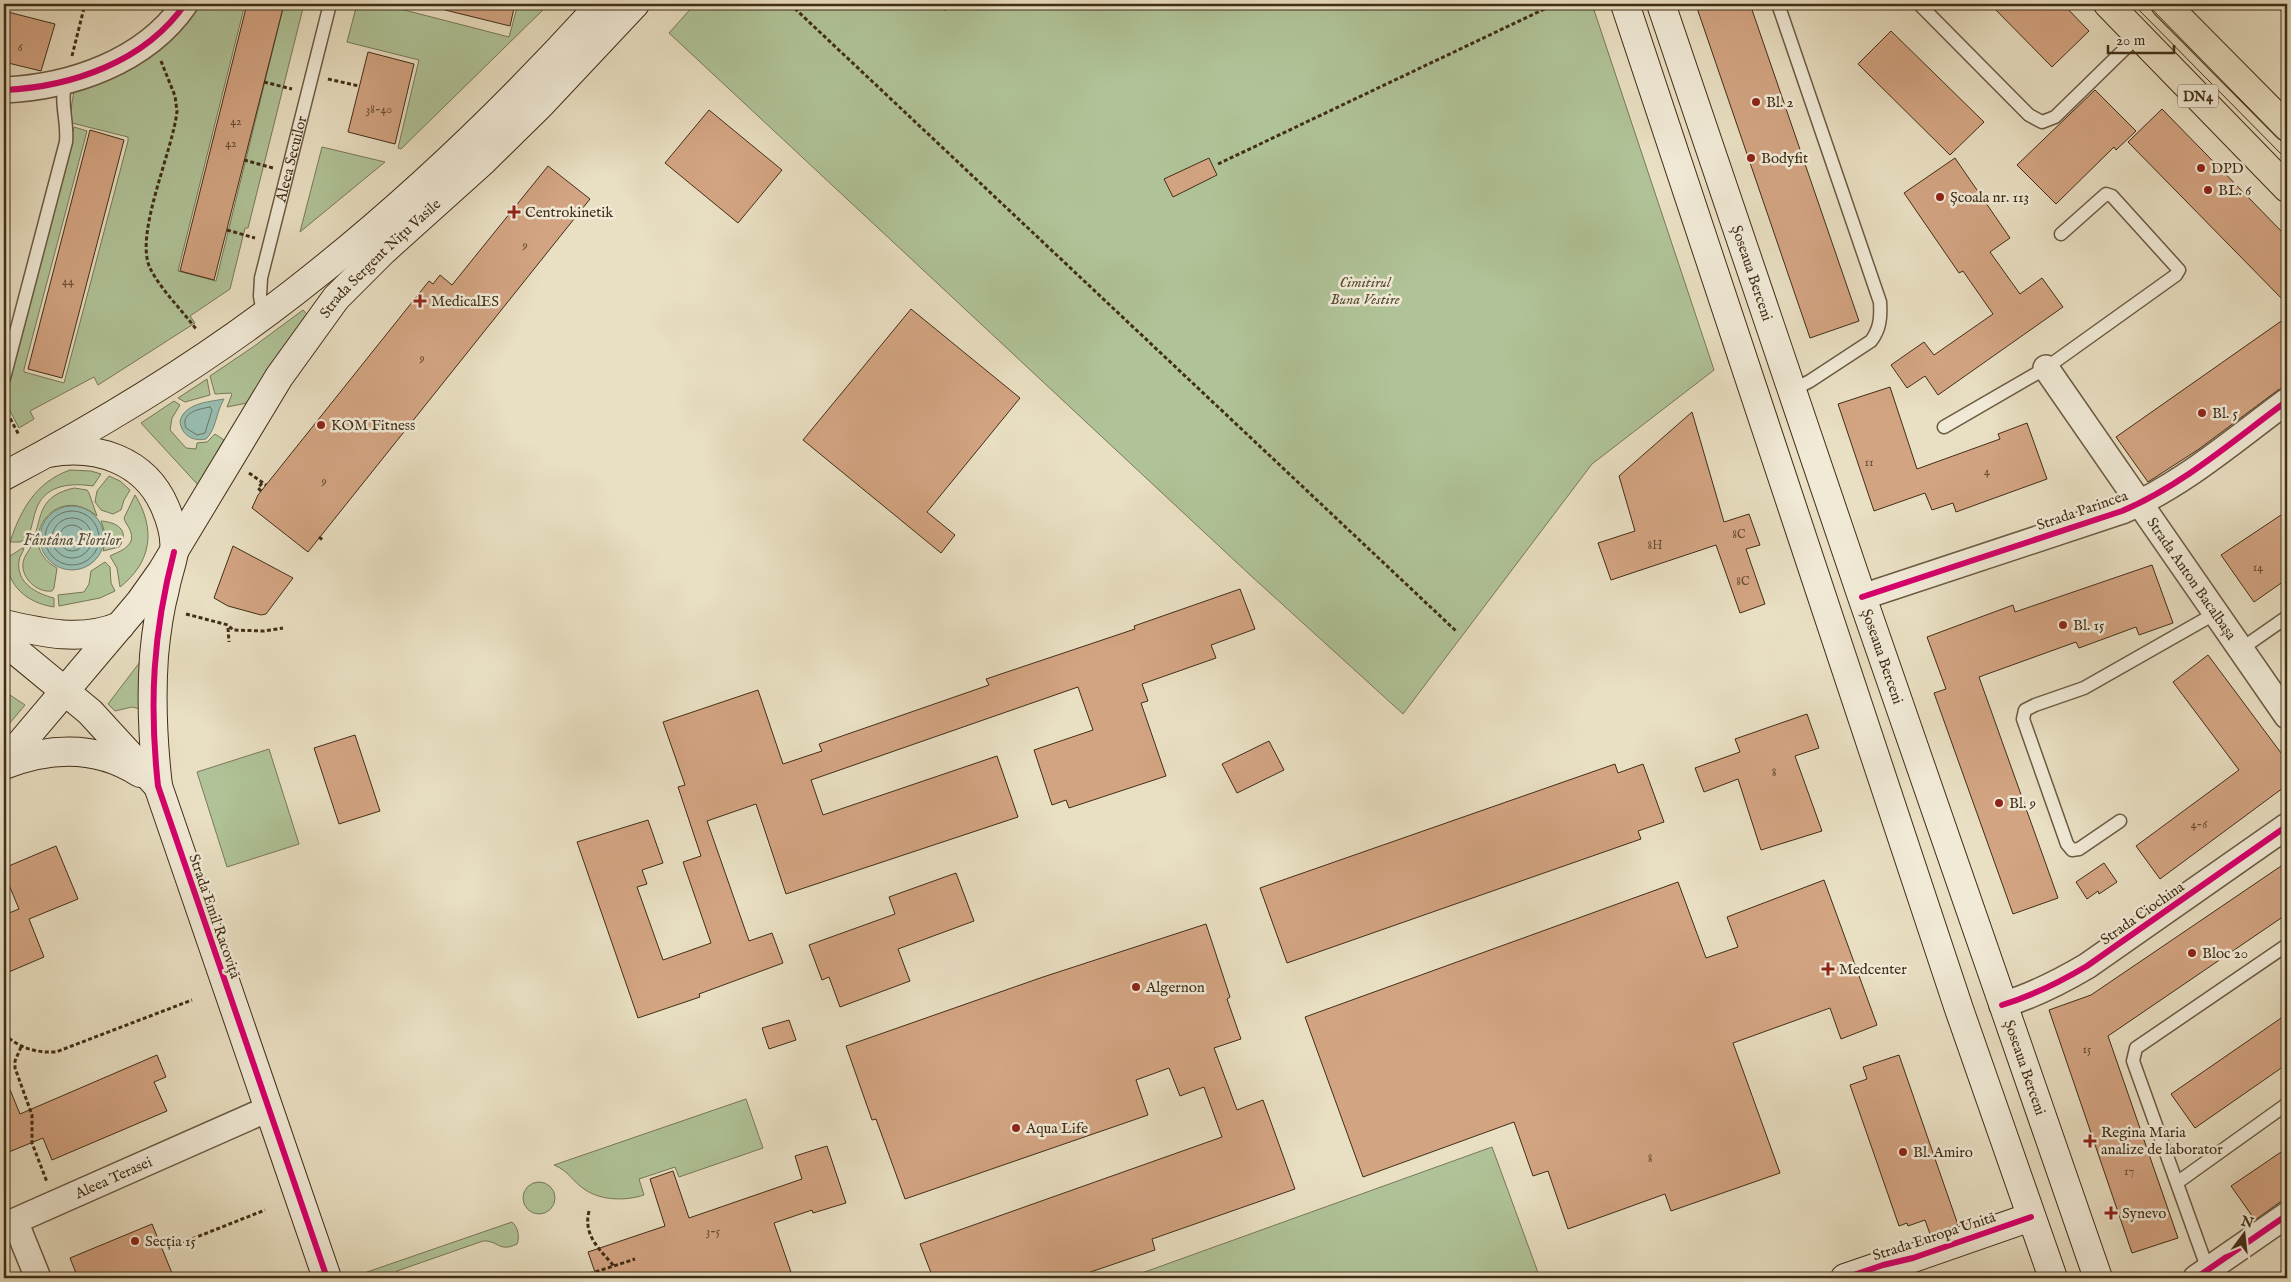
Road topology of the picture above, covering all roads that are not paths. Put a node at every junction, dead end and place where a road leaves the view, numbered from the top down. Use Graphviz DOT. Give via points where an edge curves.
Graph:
graph roads {
  1 [pos="185,4"];
  2 [pos="330,4"];
  3 [pos="601,4"];
  4 [pos="636,4"];
  5 [pos="1624,4"];
  6 [pos="1661,4"];
  7 [pos="1778,4"];
  8 [pos="1919,4"];
  9 [pos="2108,4"];
  10 [pos="2165,4"];
  11 [pos="2139,35"];
  12 [pos="65,83"];
  13 [pos="4,90"];
  14 [pos="2287,127"];
  15 [pos="2287,188"];
  16 [pos="2060,234"];
  17 [pos="263,315"];
  18 [pos="2046,368"];
  19 [pos="4,378"];
  20 [pos="1791,391"];
  21 [pos="2287,401"];
  22 [pos="1944,427"];
  23 [pos="41,457"];
  24 [pos="4,476"];
  25 [pos="4,491"];
  26 [pos="2140,504"];
  27 [pos="174,552"];
  28 [pos="1862,597"];
  29 [pos="2216,613"];
  30 [pos="2287,617"];
  31 [pos="120,626"];
  32 [pos="7,627"];
  33 [pos="2241,649"];
  34 [pos="56,683"];
  35 [pos="2287,716"];
  36 [pos="4,764"];
  37 [pos="158,786"];
  38 [pos="1933,804"];
  39 [pos="1896,817"];
  40 [pos="2120,821"];
  41 [pos="2287,826"];
  42 [pos="2287,944"];
  43 [pos="2002,1005"];
  44 [pos="2287,1104"];
  45 [pos="268,1109"];
  46 [pos="2178,1182"];
  47 [pos="2287,1215"];
  48 [pos="2032,1217"];
  49 [pos="2205,1276"];
  50 [pos="38,1278"];
  51 [pos="327,1278"];
  52 [pos="1845,1278"];
  53 [pos="2053,1278"];
  54 [pos="2098,1278"];
  1 -- 12 [label="street" via="152,39 101,69"];
  2 -- 17 [label="lane, Aleea Secuilor" via="261,278"];
  3 -- 17 [label="main road, Strada Sergent Nițu Vasile" via="463,145 341,254"];
  4 -- 27 [label="main road, Strada Sergent Nițu Vasile" via="541,104 336,298 279,377"];
  5 -- 39 [label="main road"];
  6 -- 20 [label="main road, Șoseaua Berceni"];
  7 -- 20 [label="lane" via="1880,302 1881,313 1877,333 1871,341"];
  8 -- 11 [label="lane" via="2029,115 2042,122 2055,117"];
  9 -- 11 [label="main road, DN4"];
  10 -- 14 [label="main road, DN4"];
  11 -- 15 [label="main road, DN4"];
  12 -- 13 [label="street"];
  12 -- 19 [label="lane" via="62,96 68,128 66,142"];
  16 -- 18 [label="lane" via="2106,194 2112,196 2179,270"];
  17 -- 23 [label="main road, Strada Sergent Nițu Vasile" via="156,388"];
  18 -- 22 [label="lane"];
  18 -- 26 [label="street, Strada Anton Bacalbașa"];
  20 -- 28 [label="main road, Șoseaua Berceni"];
  21 -- 26 [label="street, Strada Parincea" via="2174,484"];
  23 -- 24 [label="main road, Strada Sergent Nițu Vasile"];
  23 -- 25 [label="main road, Strada Sergent Nițu Vasile"];
  23 -- 27 [label="main road, Strada Sergent Nițu Vasile" via="65,450 92,450 132,466 162,500 172,525"];
  26 -- 28 [label="street, Strada Parincea"];
  26 -- 29 [label="street, Strada Anton Bacalbașa"];
  27 -- 31 [label="main road, Strada Sergent Nițu Vasile"];
  27 -- 37 [label="main road, Strada Emil Racoviță" via="160,611 154,659 153,727"];
  28 -- 38 [label="main road, Șoseaua Berceni"];
  29 -- 33 [label="street, Strada Anton Bacalbașa"];
  29 -- 40 [label="lane" via="2084,688 2025,710 2023,719 2067,844 2072,850 2079,849"];
  30 -- 33 [label="lane"];
  31 -- 32 [label="main road" via="79,636"];
  31 -- 34 [label="main road, Strada Sergent Nițu Vasile"];
  32 -- 34 [label="main road, Strada Emil Racoviță"];
  33 -- 35 [label="street, Strada Anton Bacalbașa"];
  34 -- 36 [label="main road, Strada Sergent Nițu Vasile"];
  34 -- 37 [label="main road, Strada Emil Racoviță" via="116,739"];
  36 -- 37 [label="main road" via="47,752 84,752 123,763"];
  37 -- 45 [label="main road, Strada Emil Racoviță"];
  38 -- 39 [label="main road"];
  38 -- 43 [label="main road, Șoseaua Berceni"];
  39 -- 48 [label="main road"];
  41 -- 43 [label="street, Strada Ciochina" via="2087,966 2044,989"];
  42 -- 46 [label="lane" via="2136,1048 2133,1061"];
  43 -- 54 [label="main road, Șoseaua Berceni"];
  44 -- 46 [label="lane"];
  45 -- 50 [label="street, Aleea Terasei" via="15,1221"];
  45 -- 51 [label="main road, Strada Emil Racoviță"];
  46 -- 49 [label="lane"];
  47 -- 49 [label="street"];
  48 -- 52 [label="main road, Strada Europa Unită"];
  48 -- 53 [label="main road"];
}
